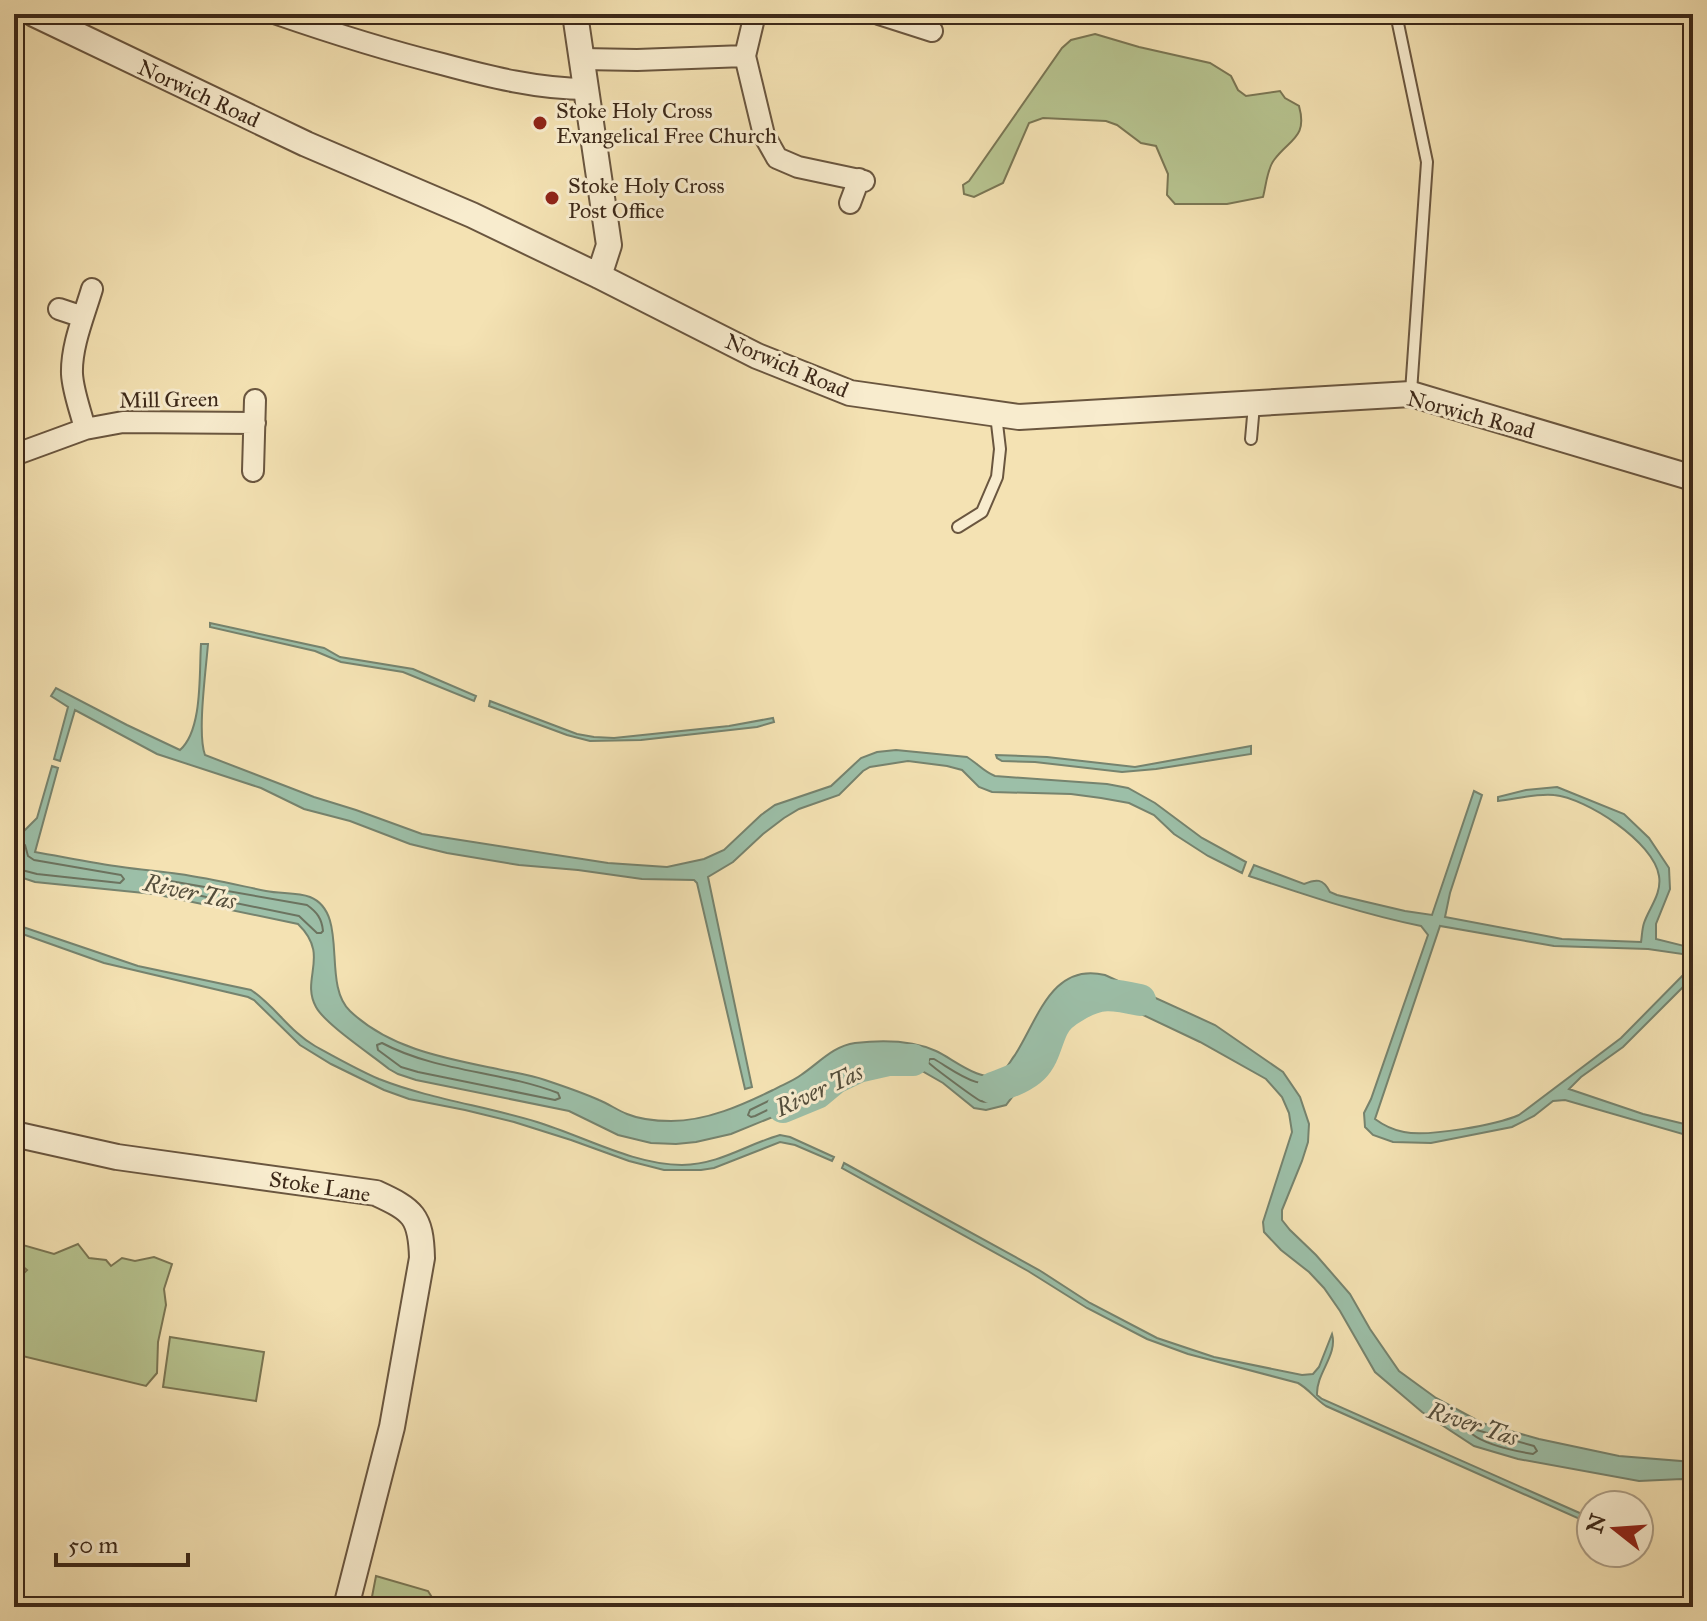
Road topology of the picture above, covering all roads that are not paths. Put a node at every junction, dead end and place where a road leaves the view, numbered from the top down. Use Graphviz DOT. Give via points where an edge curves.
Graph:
graph roads {
  1 [pos="34,14"];
  2 [pos="277,14"];
  3 [pos="575,14"];
  4 [pos="755,14"];
  5 [pos="879,14"];
  6 [pos="1396,14"];
  7 [pos="300,18"];
  8 [pos="913,19"];
  9 [pos="932,31"];
  10 [pos="745,56"];
  11 [pos="582,59"];
  12 [pos="587,89"];
  13 [pos="850,203"];
  14 [pos="599,276"];
  15 [pos="92,289"];
  16 [pos="59,309"];
  17 [pos="83,317"];
  18 [pos="1411,394"];
  19 [pos="255,400"];
  20 [pos="1255,403"];
  21 [pos="996,413"];
  22 [pos="255,423"];
  23 [pos="85,429"];
  24 [pos="1251,439"];
  25 [pos="14,455"];
  26 [pos="253,471"];
  27 [pos="1693,478"];
  28 [pos="958,527"];
  29 [pos="14,1134"];
  30 [pos="346,1607"];
  1 -- 14 [label="street, Norwich Road"];
  2 -- 7 [label="street"];
  3 -- 11 [label="street"];
  4 -- 10 [label="street"];
  5 -- 8 [label="street"];
  6 -- 18 [label="lane" via="1427,162"];
  7 -- 12 [label="street" via="365,44 497,79"];
  8 -- 9 [label="street"];
  10 -- 11 [label="street"];
  10 -- 13 [label="street" via="764,135 777,158 862,180"];
  11 -- 12 [label="street"];
  12 -- 14 [label="street" via="609,245"];
  14 -- 21 [label="street, Norwich Road" via="757,356 850,393"];
  15 -- 17 [label="street"];
  16 -- 17 [label="street"];
  17 -- 23 [label="street" via="72,378"];
  18 -- 20 [label="street, Norwich Road"];
  18 -- 27 [label="street, Norwich Road"];
  19 -- 22 [label="street"];
  20 -- 21 [label="street, Norwich Road" via="1019,417"];
  20 -- 24 [label="lane"];
  21 -- 28 [label="lane" via="997,477 982,512"];
  22 -- 23 [label="street, Mill Green" via="123,422"];
  22 -- 26 [label="street"];
  23 -- 25 [label="street, Mill Green"];
  29 -- 30 [label="street, Stoke Lane" via="117,1157 376,1193 404,1205 417,1220 422,1258 395,1412"];
}
